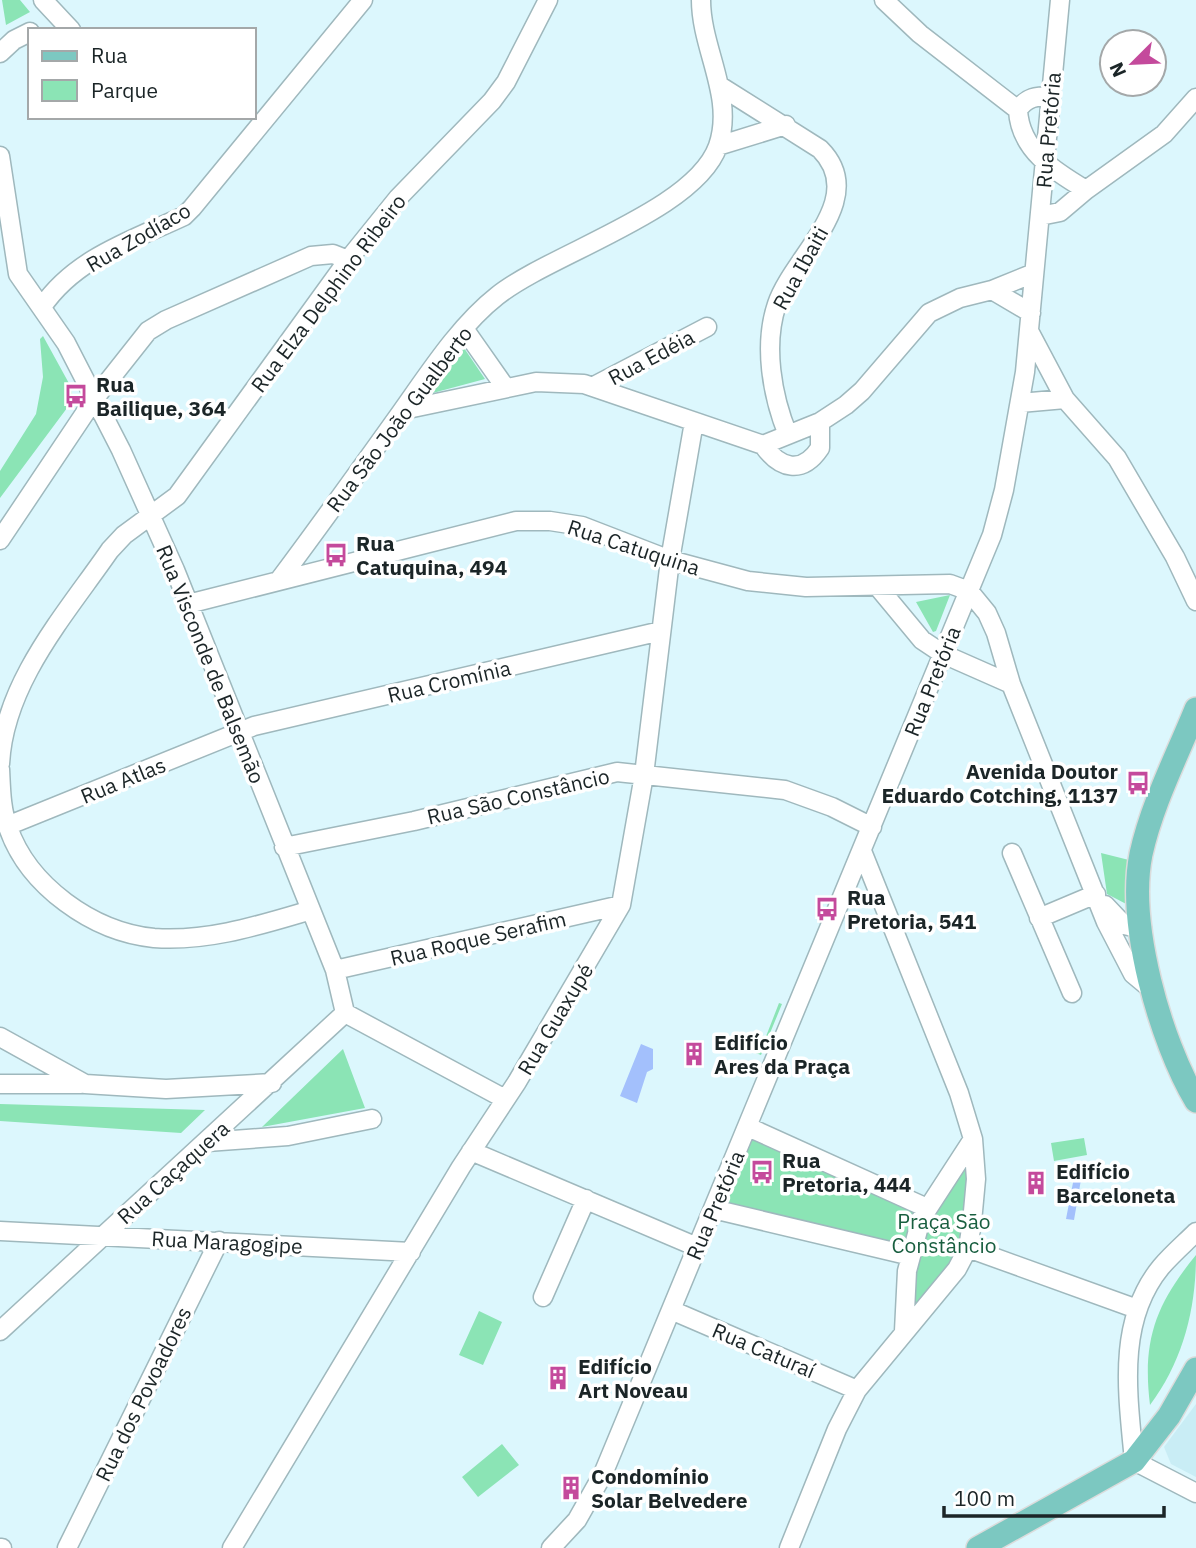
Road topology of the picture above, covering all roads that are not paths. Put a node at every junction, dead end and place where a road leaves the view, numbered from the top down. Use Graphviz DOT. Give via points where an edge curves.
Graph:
graph roads {
  1 [pos="43,0"];
  2 [pos="363,0"];
  3 [pos="548,0"];
  4 [pos="701,0"];
  5 [pos="884,0"];
  6 [pos="1060,0"];
  7 [pos="67,26"];
  8 [pos="28,33"];
  9 [pos="0,53"];
  10 [pos="720,86"];
  11 [pos="1051,96"];
  12 [pos="1196,98"];
  13 [pos="1018,110"];
  14 [pos="260,117"];
  15 [pos="786,125"];
  16 [pos="718,146"];
  17 [pos="0,156"];
  18 [pos="1045,162"];
  19 [pos="1086,190"];
  20 [pos="1040,216"];
  21 [pos="348,260"];
  22 [pos="1034,273"];
  23 [pos="992,290"];
  24 [pos="42,307"];
  25 [pos="1030,322"];
  26 [pos="707,327"];
  27 [pos="465,330"];
  28 [pos="594,386"];
  29 [pos="505,387"];
  30 [pos="94,398"];
  31 [pos="1065,399"];
  32 [pos="1020,402"];
  33 [pos="403,410"];
  34 [pos="694,422"];
  35 [pos="820,422"];
  36 [pos="788,435"];
  37 [pos="763,445"];
  38 [pos="152,517"];
  39 [pos="0,540"];
  40 [pos="670,560"];
  41 [pos="280,579"];
  42 [pos="878,587"];
  43 [pos="969,592"];
  44 [pos="1196,601"];
  45 [pos="188,604"];
  46 [pos="661,631"];
  47 [pos="943,654"];
  48 [pos="1011,684"];
  49 [pos="1196,709"];
  50 [pos="237,732"];
  51 [pos="0,767"];
  52 [pos="645,775"];
  53 [pos="7,826"];
  54 [pos="872,827"];
  55 [pos="284,847"];
  56 [pos="862,851"];
  57 [pos="1012,853"];
  58 [pos="1096,894"];
  59 [pos="621,905"];
  60 [pos="311,910"];
  61 [pos="1039,918"];
  62 [pos="1142,929"];
  63 [pos="335,970"];
  64 [pos="1151,989"];
  65 [pos="1072,993"];
  66 [pos="345,1013"];
  67 [pos="0,1037"];
  68 [pos="272,1083"];
  69 [pos="0,1084"];
  70 [pos="85,1084"];
  71 [pos="505,1099"];
  72 [pos="1196,1101"];
  73 [pos="372,1119"];
  74 [pos="748,1127"];
  75 [pos="973,1139"];
  76 [pos="207,1142"];
  77 [pos="471,1151"];
  78 [pos="586,1199"];
  79 [pos="927,1208"];
  80 [pos="713,1209"];
  81 [pos="0,1231"];
  82 [pos="1196,1232"];
  83 [pos="103,1235"];
  84 [pos="219,1241"];
  85 [pos="697,1247"];
  86 [pos="968,1248"];
  87 [pos="411,1252"];
  88 [pos="911,1256"];
  89 [pos="543,1297"];
  90 [pos="1137,1309"];
  91 [pos="671,1310"];
  92 [pos="0,1331"];
  93 [pos="904,1331"];
  94 [pos="1196,1369"];
  95 [pos="857,1390"];
  96 [pos="1134,1461"];
  97 [pos="1196,1493"];
  98 [pos="67,1548"];
  99 [pos="232,1548"];
  100 [pos="551,1548"];
  101 [pos="789,1548"];
  102 [pos="978,1548"];
  1 -- 7 [label="street"];
  2 -- 14 [label="street, Rua Zodíaco"];
  3 -- 21 [label="street, Rua Elza Delphino Ribeiro" via="492,101 398,198"];
  4 -- 10 [label="street, Rua São João Gualberto" via="710,57"];
  5 -- 13 [label="street"];
  6 -- 11 [label="street, Rua Pretória"];
  8 -- 9 [label="street"];
  10 -- 15 [label="street, Rua Ibaiti"];
  10 -- 16 [label="street, Rua São João Gualberto"];
  11 -- 13 [label="street" via="1029,99"];
  11 -- 18 [label="street, Rua Pretória"];
  12 -- 19 [label="street" via="1164,134"];
  13 -- 18 [label="street" via="1023,134"];
  14 -- 24 [label="street, Rua Zodíaco" via="184,216 102,254 56,289"];
  15 -- 16 [label="street"];
  15 -- 36 [label="street, Rua Ibaiti" via="831,160 838,183 830,215 777,302 770,332 774,384"];
  16 -- 27 [label="street, Rua São João Gualberto" via="696,178 679,192 497,296"];
  17 -- 24 [label="street, Rua Visconde de Balsemão" via="16,265"];
  18 -- 19 [label="street"];
  18 -- 20 [label="street, Rua Pretória"];
  19 -- 20 [label="street" via="1060,212"];
  20 -- 22 [label="street, Rua Pretória"];
  21 -- 30 [label="street" via="333,254 311,256 154,326"];
  21 -- 38 [label="street, Rua Elza Delphino Ribeiro" via="177,496"];
  22 -- 23 [label="street"];
  22 -- 25 [label="street, Rua Pretória"];
  23 -- 25 [label="street"];
  23 -- 35 [label="street" via="929,313 862,391"];
  24 -- 30 [label="street, Rua Visconde de Balsemão"];
  25 -- 31 [label="street"];
  25 -- 32 [label="street, Rua Pretória"];
  26 -- 28 [label="street, Rua Edéia"];
  27 -- 29 [label="street"];
  27 -- 33 [label="street, Rua São João Gualberto"];
  28 -- 29 [label="street" via="536,382"];
  28 -- 34 [label="street"];
  29 -- 33 [label="street"];
  30 -- 38 [label="street, Rua Visconde de Balsemão"];
  30 -- 39 [label="street"];
  31 -- 32 [label="street"];
  31 -- 44 [label="street" via="1117,458"];
  32 -- 43 [label="street, Rua Pretória" via="992,535"];
  33 -- 41 [label="street, Rua São João Gualberto"];
  34 -- 37 [label="street"];
  34 -- 40 [label="street, Rua Guaxupé"];
  35 -- 36 [label="street"];
  35 -- 37 [label="street" via="820,448 806,463 783,464"];
  36 -- 37 [label="street"];
  38 -- 45 [label="street, Rua Visconde de Balsemão"];
  38 -- 51 [label="street, Rua Elza Delphino Ribeiro" via="110,550 39,654 12,703 1,742"];
  40 -- 41 [label="street, Rua Catuquina" via="582,526 516,522"];
  40 -- 42 [label="street, Rua Catuquina" via="748,581"];
  40 -- 46 [label="street, Rua Guaxupé"];
  41 -- 45 [label="street, Rua Catuquina"];
  42 -- 43 [label="street, Rua Catuquina" via="950,584"];
  42 -- 47 [label="street" via="922,639"];
  43 -- 47 [label="street, Rua Pretória"];
  43 -- 48 [label="street" via="987,613"];
  45 -- 50 [label="street, Rua Visconde de Balsemão"];
  46 -- 50 [label="street, Rua Cromínia"];
  46 -- 52 [label="street, Rua Guaxupé"];
  47 -- 48 [label="street"];
  47 -- 54 [label="street, Rua Pretória"];
  48 -- 58 [label="street"];
  49 -- 62 [label="main road" via="1141,855"];
  50 -- 53 [label="street, Rua Atlas"];
  50 -- 55 [label="street, Rua Visconde de Balsemão"];
  51 -- 53 [label="street, Rua Elza Delphino Ribeiro"];
  52 -- 54 [label="street, Rua São Constâncio" via="785,790"];
  52 -- 55 [label="street, Rua São Constâncio" via="617,772"];
  52 -- 59 [label="street, Rua Guaxupé"];
  53 -- 60 [label="street" via="23,857 57,895 95,920 136,935 220,934"];
  54 -- 56 [label="street, Rua Pretória"];
  55 -- 60 [label="street, Rua Visconde de Balsemão"];
  56 -- 74 [label="street, Rua Pretória"];
  56 -- 75 [label="street" via="955,1081"];
  57 -- 61 [label="street"];
  58 -- 61 [label="street"];
  58 -- 62 [label="street" via="1124,925"];
  58 -- 64 [label="street" via="1133,974"];
  59 -- 63 [label="street, Rua Roque Serafim"];
  59 -- 71 [label="street, Rua Guaxupé"];
  60 -- 63 [label="street, Rua Visconde de Balsemão"];
  61 -- 65 [label="street"];
  62 -- 64 [label="main road"];
  63 -- 66 [label="street, Rua Visconde de Balsemão"];
  64 -- 72 [label="main road" via="1161,1026"];
  66 -- 68 [label="street, Rua Caçaquera"];
  66 -- 71 [label="street"];
  67 -- 70 [label="street"];
  68 -- 70 [label="street" via="166,1089"];
  68 -- 76 [label="street, Rua Caçaquera"];
  69 -- 70 [label="street"];
  71 -- 77 [label="street, Rua Guaxupé"];
  73 -- 76 [label="street" via="288,1136"];
  74 -- 79 [label="street"];
  74 -- 80 [label="street, Rua Pretória"];
  75 -- 79 [label="street"];
  75 -- 86 [label="street" via="976,1179"];
  76 -- 83 [label="street, Rua Caçaquera"];
  77 -- 78 [label="street"];
  77 -- 87 [label="street, Rua Guaxupé"];
  78 -- 85 [label="street"];
  78 -- 89 [label="street"];
  79 -- 88 [label="street"];
  80 -- 85 [label="street, Rua Pretória"];
  80 -- 88 [label="street"];
  81 -- 83 [label="street, Rua Maragogipe"];
  82 -- 90 [label="street" via="1161,1267"];
  83 -- 84 [label="street, Rua Maragogipe"];
  83 -- 92 [label="street, Rua Caçaquera"];
  84 -- 87 [label="street, Rua Maragogipe"];
  84 -- 98 [label="street, Rua dos Povoadores"];
  85 -- 91 [label="street, Rua Pretória"];
  86 -- 90 [label="street"];
  86 -- 93 [label="street" via="957,1269"];
  87 -- 99 [label="street, Rua Guaxupé"];
  88 -- 93 [label="street" via="906,1270"];
  90 -- 96 [label="street" via="1126,1395"];
  91 -- 95 [label="street, Rua Caturaí"];
  91 -- 100 [label="street, Rua Pretória" via="603,1474 577,1520"];
  93 -- 95 [label="street"];
  94 -- 96 [label="main road" via="1169,1416"];
  95 -- 101 [label="street"];
  96 -- 97 [label="street"];
  96 -- 102 [label="main road"];
}
